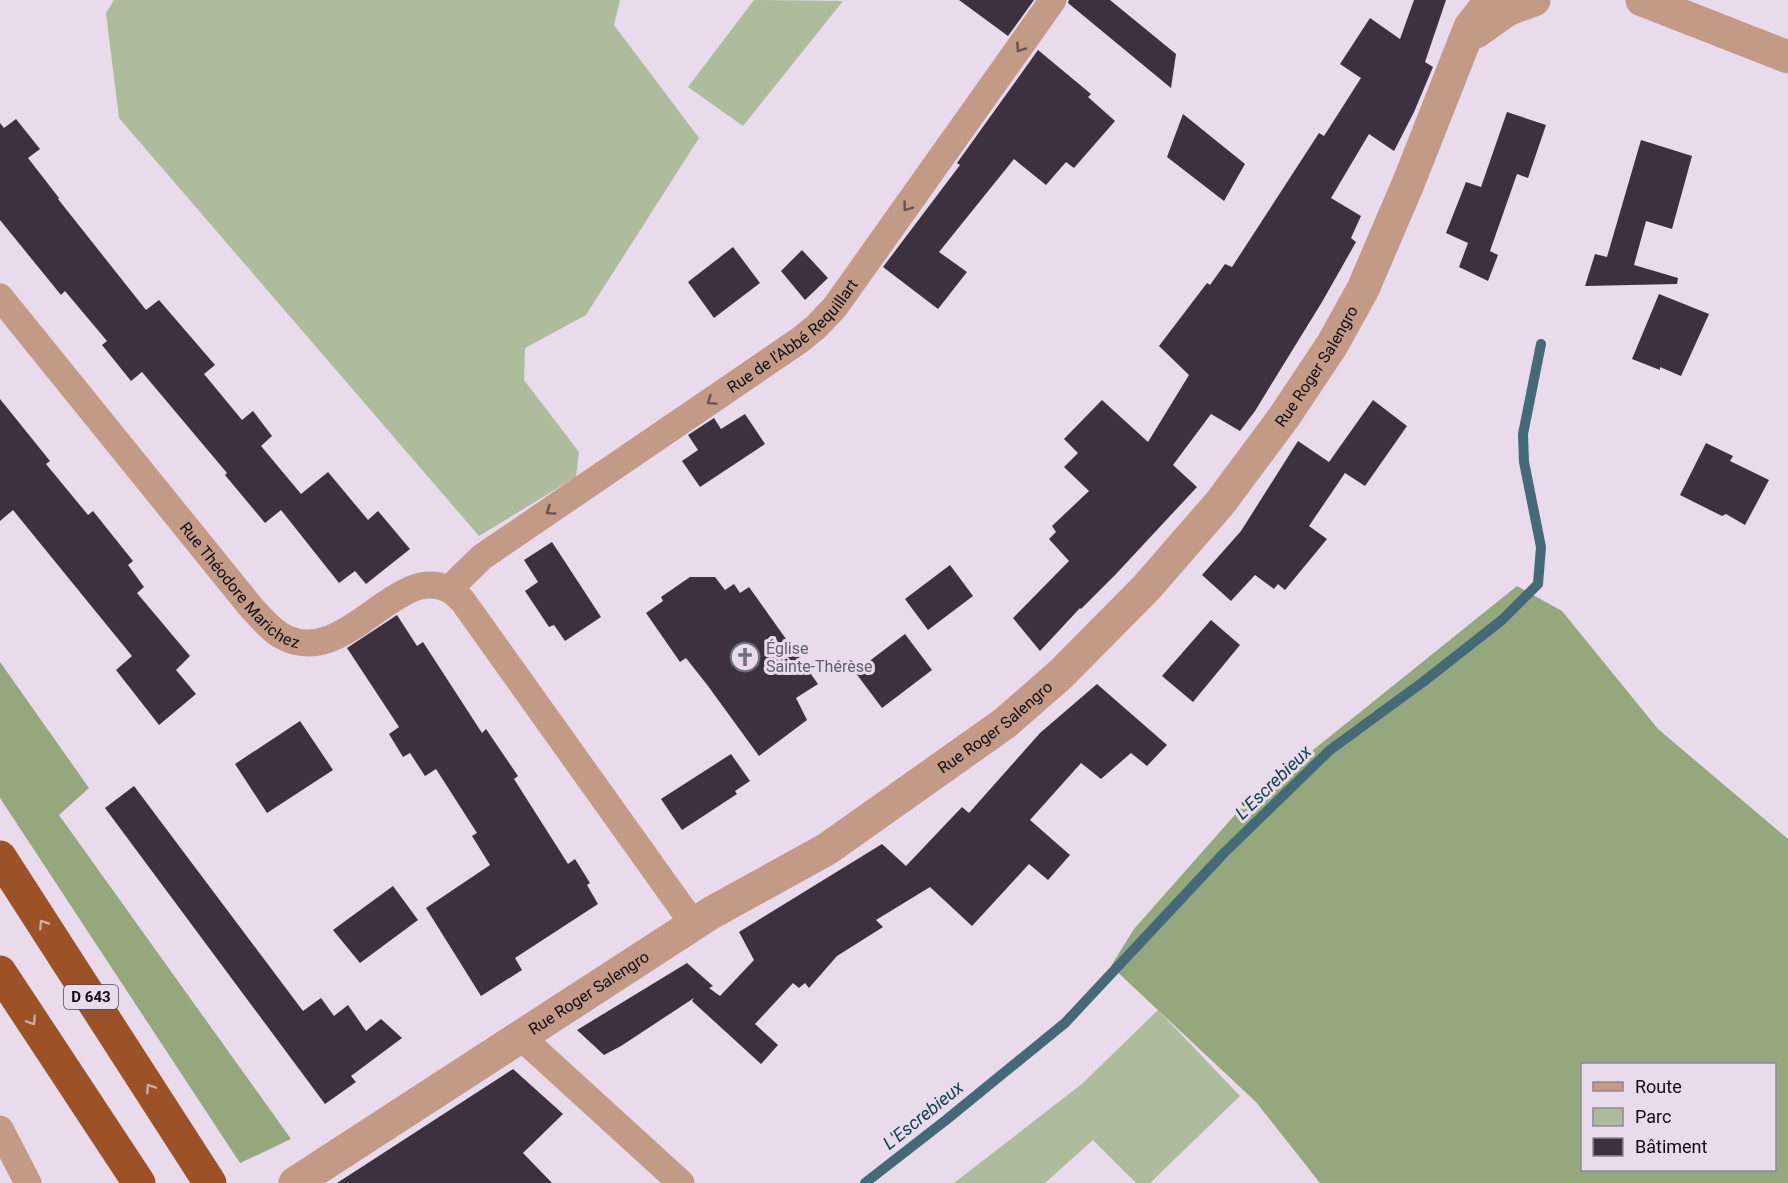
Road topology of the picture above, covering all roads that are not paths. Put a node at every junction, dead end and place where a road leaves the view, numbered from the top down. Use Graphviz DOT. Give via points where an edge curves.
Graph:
graph roads {
  1 [pos="1053,0"];
  2 [pos="1491,0"];
  3 [pos="1534,0"];
  4 [pos="1642,0"];
  5 [pos="1669,0"];
  6 [pos="1700,21"];
  7 [pos="1461,50"];
  8 [pos="1788,57"];
  9 [pos="0,297"];
  10 [pos="449,589"];
  11 [pos="0,857"];
  12 [pos="694,925"];
  13 [pos="0,972"];
  14 [pos="521,1037"];
  15 [pos="0,1129"];
  16 [pos="135,1177"];
  17 [pos="27,1183"];
  18 [pos="210,1183"];
  19 [pos="295,1183"];
  20 [pos="681,1183"];
  1 -- 10 [label="street, Rue de l'Abbé Requillart, one-way" via="842,297 816,327 482,557"];
  2 -- 7 [label="street, Rue Roger Salengro" via="1474,19"];
  3 -- 7 [label="street, Rue Roger Salengro" via="1496,16"];
  4 -- 6 [label="street"];
  5 -- 6 [label="street"];
  6 -- 8 [label="street"];
  7 -- 12 [label="street, Rue Roger Salengro" via="1408,184 1349,315 1300,394 1197,531 1097,638 1005,723 827,849"];
  9 -- 10 [label="street, Rue Théodore Marichez" via="250,606 280,635 299,642 333,638 406,591 428,586"];
  10 -- 12 [label="street" via="472,613"];
  18 -- 11 [label="highway, D 643, one-way"];
  12 -- 14 [label="street, Rue Roger Salengro"];
  13 -- 16 [label="highway, one-way"];
  14 -- 19 [label="street, Rue Roger Salengro"];
  14 -- 20 [label="street"];
  15 -- 17 [label="street"];
}
